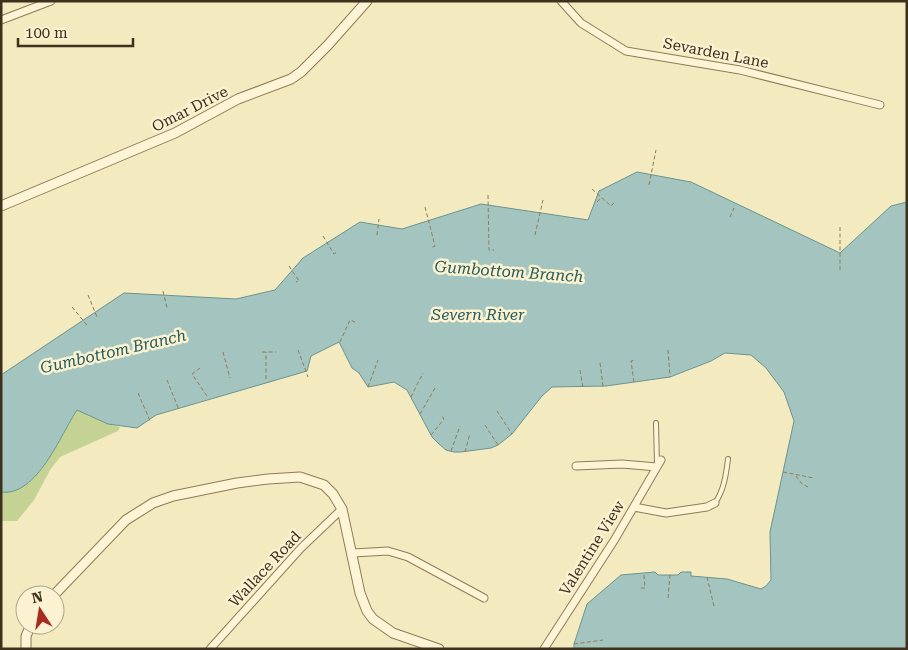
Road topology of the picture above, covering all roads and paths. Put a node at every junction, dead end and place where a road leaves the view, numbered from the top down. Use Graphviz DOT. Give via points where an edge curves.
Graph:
graph roads {
  1 [pos="51,1"];
  2 [pos="366,1"];
  3 [pos="561,1"];
  4 [pos="1,20"];
  5 [pos="880,106"];
  6 [pos="656,150"];
  7 [pos="649,185"];
  8 [pos="592,189"];
  9 [pos="488,195"];
  10 [pos="602,198"];
  11 [pos="543,200"];
  12 [pos="597,202"];
  13 [pos="614,203"];
  14 [pos="1,206"];
  15 [pos="425,207"];
  16 [pos="734,208"];
  17 [pos="730,217"];
  18 [pos="379,219"];
  19 [pos="840,227"];
  20 [pos="377,235"];
  21 [pos="535,235"];
  22 [pos="323,236"];
  23 [pos="430,248"];
  24 [pos="494,250"];
  25 [pos="337,252"];
  26 [pos="290,266"];
  27 [pos="840,270"];
  28 [pos="296,282"];
  29 [pos="163,292"];
  30 [pos="88,295"];
  31 [pos="72,307"];
  32 [pos="167,308"];
  33 [pos="97,317"];
  34 [pos="355,322"];
  35 [pos="87,325"];
  36 [pos="340,342"];
  37 [pos="298,350"];
  38 [pos="668,350"];
  39 [pos="223,352"];
  40 [pos="262,352"];
  41 [pos="266,352"];
  42 [pos="276,352"];
  43 [pos="378,360"];
  44 [pos="636,360"];
  45 [pos="600,362"];
  46 [pos="200,368"];
  47 [pos="580,370"];
  48 [pos="423,372"];
  49 [pos="308,377"];
  50 [pos="670,377"];
  51 [pos="230,378"];
  52 [pos="266,379"];
  53 [pos="167,380"];
  54 [pos="634,382"];
  55 [pos="603,386"];
  56 [pos="368,387"];
  57 [pos="435,388"];
  58 [pos="583,388"];
  59 [pos="138,393"];
  60 [pos="207,396"];
  61 [pos="411,397"];
  62 [pos="179,410"];
  63 [pos="497,411"];
  64 [pos="420,414"];
  65 [pos="442,416"];
  66 [pos="151,423"];
  67 [pos="656,423"];
  68 [pos="485,425"];
  69 [pos="460,426"];
  70 [pos="470,433"];
  71 [pos="512,434"];
  72 [pos="431,435"];
  73 [pos="498,445"];
  74 [pos="451,452"];
  75 [pos="465,452"];
  76 [pos="728,459"];
  77 [pos="659,464"];
  78 [pos="576,466"];
  79 [pos="783,472"];
  80 [pos="795,474"];
  81 [pos="814,478"];
  82 [pos="808,487"];
  83 [pos="714,503"];
  84 [pos="634,507"];
  85 [pos="342,510"];
  86 [pos="353,553"];
  87 [pos="644,575"];
  88 [pos="670,575"];
  89 [pos="707,577"];
  90 [pos="64,585"];
  91 [pos="641,588"];
  92 [pos="484,598"];
  93 [pos="668,598"];
  94 [pos="714,606"];
  95 [pos="26,635"];
  96 [pos="603,640"];
  97 [pos="574,644"];
  98 [pos="214,647"];
  99 [pos="26,649"];
  100 [pos="439,649"];
  101 [pos="544,649"];
  1 -- 4 [label="street"];
  2 -- 14 [label="street, Omar Drive" via="328,45 291,79 238,99 175,133"];
  3 -- 5 [label="street, Sevarden Lane" via="581,23 626,51 740,70"];
  6 -- 7 [label="path"];
  8 -- 10 [label="path"];
  9 -- 24 [label="path" via="490,250"];
  10 -- 12 [label="path"];
  10 -- 13 [label="path" via="611,206"];
  11 -- 21 [label="path"];
  15 -- 23 [label="path" via="435,246"];
  16 -- 17 [label="path"];
  18 -- 20 [label="path"];
  19 -- 27 [label="path"];
  22 -- 25 [label="path" via="334,254"];
  26 -- 28 [label="path" via="299,281"];
  29 -- 32 [label="path"];
  30 -- 33 [label="path"];
  31 -- 35 [label="path"];
  34 -- 36 [label="path" via="350,320"];
  37 -- 49 [label="path"];
  38 -- 50 [label="path"];
  39 -- 51 [label="path"];
  40 -- 41 [label="path"];
  41 -- 42 [label="path"];
  41 -- 52 [label="path"];
  43 -- 56 [label="path"];
  44 -- 54 [label="path" via="631,361"];
  45 -- 55 [label="path"];
  46 -- 60 [label="path" via="192,374"];
  47 -- 58 [label="path"];
  48 -- 61 [label="path"];
  53 -- 62 [label="path"];
  57 -- 64 [label="path"];
  59 -- 66 [label="path"];
  63 -- 71 [label="path"];
  65 -- 72 [label="path" via="444,419"];
  67 -- 77 [label="lane"];
  68 -- 73 [label="path"];
  69 -- 74 [label="path"];
  70 -- 75 [label="path"];
  76 -- 83 [label="lane" via="721,495"];
  77 -- 78 [label="street"];
  77 -- 84 [label="street, Valentine View"];
  79 -- 80 [label="path"];
  80 -- 81 [label="path"];
  80 -- 82 [label="path"];
  83 -- 84 [label="street" via="666,513"];
  84 -- 101 [label="street, Valentine View"];
  85 -- 86 [label="street"];
  85 -- 90 [label="street" via="324,485 300,477 237,483 173,496 153,503 126,520"];
  85 -- 98 [label="street, Wallace Road" via="301,548"];
  86 -- 92 [label="street" via="388,551 408,557"];
  86 -- 100 [label="street" via="363,602 373,619 393,633"];
  87 -- 91 [label="path" via="645,588"];
  88 -- 93 [label="path"];
  89 -- 94 [label="path"];
  95 -- 99 [label="street"];
  96 -- 97 [label="path"];
}
